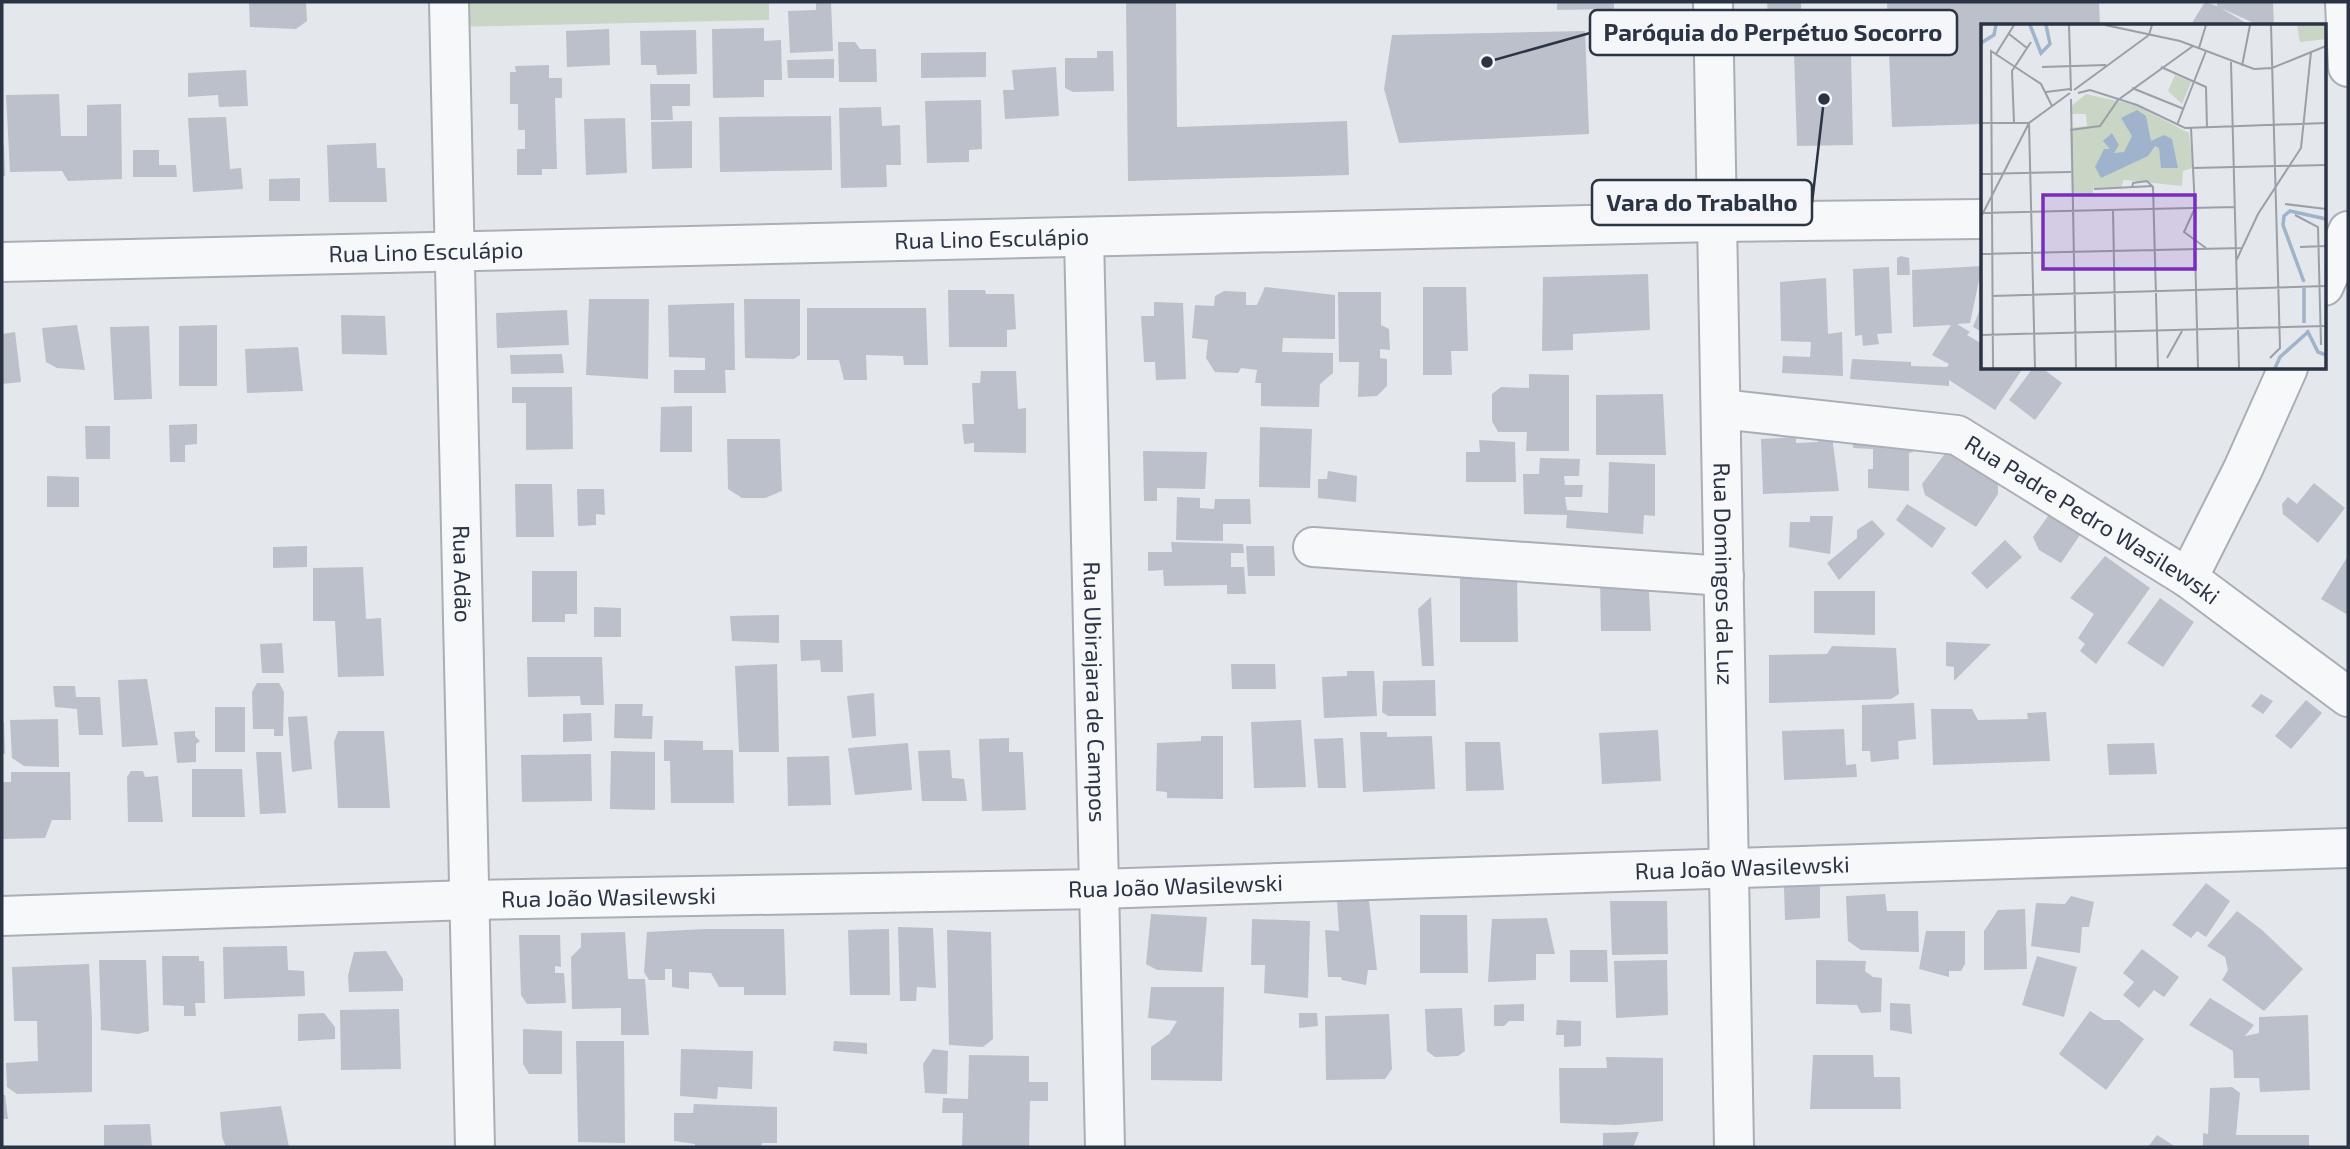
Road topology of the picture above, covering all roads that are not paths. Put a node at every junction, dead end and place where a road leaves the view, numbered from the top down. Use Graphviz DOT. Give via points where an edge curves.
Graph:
graph roads {
  1 [pos="449,2"];
  2 [pos="1713,2"];
  3 [pos="2345,2"];
  4 [pos="2348,67"];
  5 [pos="2348,214"];
  6 [pos="2326,215"];
  7 [pos="1981,219"];
  8 [pos="1716,222"];
  9 [pos="2348,231"];
  10 [pos="1084,237"];
  11 [pos="456,251"];
  12 [pos="2,262"];
  13 [pos="2326,281"];
  14 [pos="2288,369"];
  15 [pos="1721,409"];
  16 [pos="1313,547"];
  17 [pos="1724,576"];
  18 [pos="2188,578"];
  19 [pos="2348,697"];
  20 [pos="2348,848"];
  21 [pos="1728,867"];
  22 [pos="1098,889"];
  23 [pos="469,900"];
  24 [pos="2,916"];
  25 [pos="475,1147"];
  26 [pos="1105,1147"];
  27 [pos="1734,1147"];
  1 -- 11 [label="street, Rua Adão"];
  2 -- 8 [label="street, Rua Domingos da Luz"];
  3 -- 4 [label="street"];
  5 -- 6 [label="street"];
  7 -- 8 [label="street, Rua Lino Esculápio"];
  8 -- 10 [label="street, Rua Lino Esculápio"];
  8 -- 15 [label="street, Rua Domingos da Luz"];
  9 -- 13 [label="street"];
  10 -- 11 [label="street, Rua Lino Esculápio"];
  10 -- 22 [label="street, Rua Ubirajara de Campos"];
  11 -- 12 [label="street, Rua Lino Esculápio"];
  11 -- 23 [label="street, Rua Adão"];
  14 -- 18 [label="street"];
  15 -- 17 [label="street, Rua Domingos da Luz"];
  15 -- 18 [label="street, Rua Padre Pedro Wasilewski" via="1957,435"];
  16 -- 17 [label="street"];
  17 -- 21 [label="street, Rua Domingos da Luz"];
  18 -- 19 [label="street, Rua Padre Pedro Wasilewski"];
  20 -- 21 [label="street, Rua João Wasilewski"];
  21 -- 22 [label="street, Rua João Wasilewski"];
  21 -- 27 [label="street, Rua Domingos da Luz"];
  22 -- 23 [label="street, Rua João Wasilewski"];
  22 -- 26 [label="street, Rua Ubirajara de Campos"];
  23 -- 24 [label="street, Rua João Wasilewski"];
  23 -- 25 [label="street, Rua Adão"];
}
